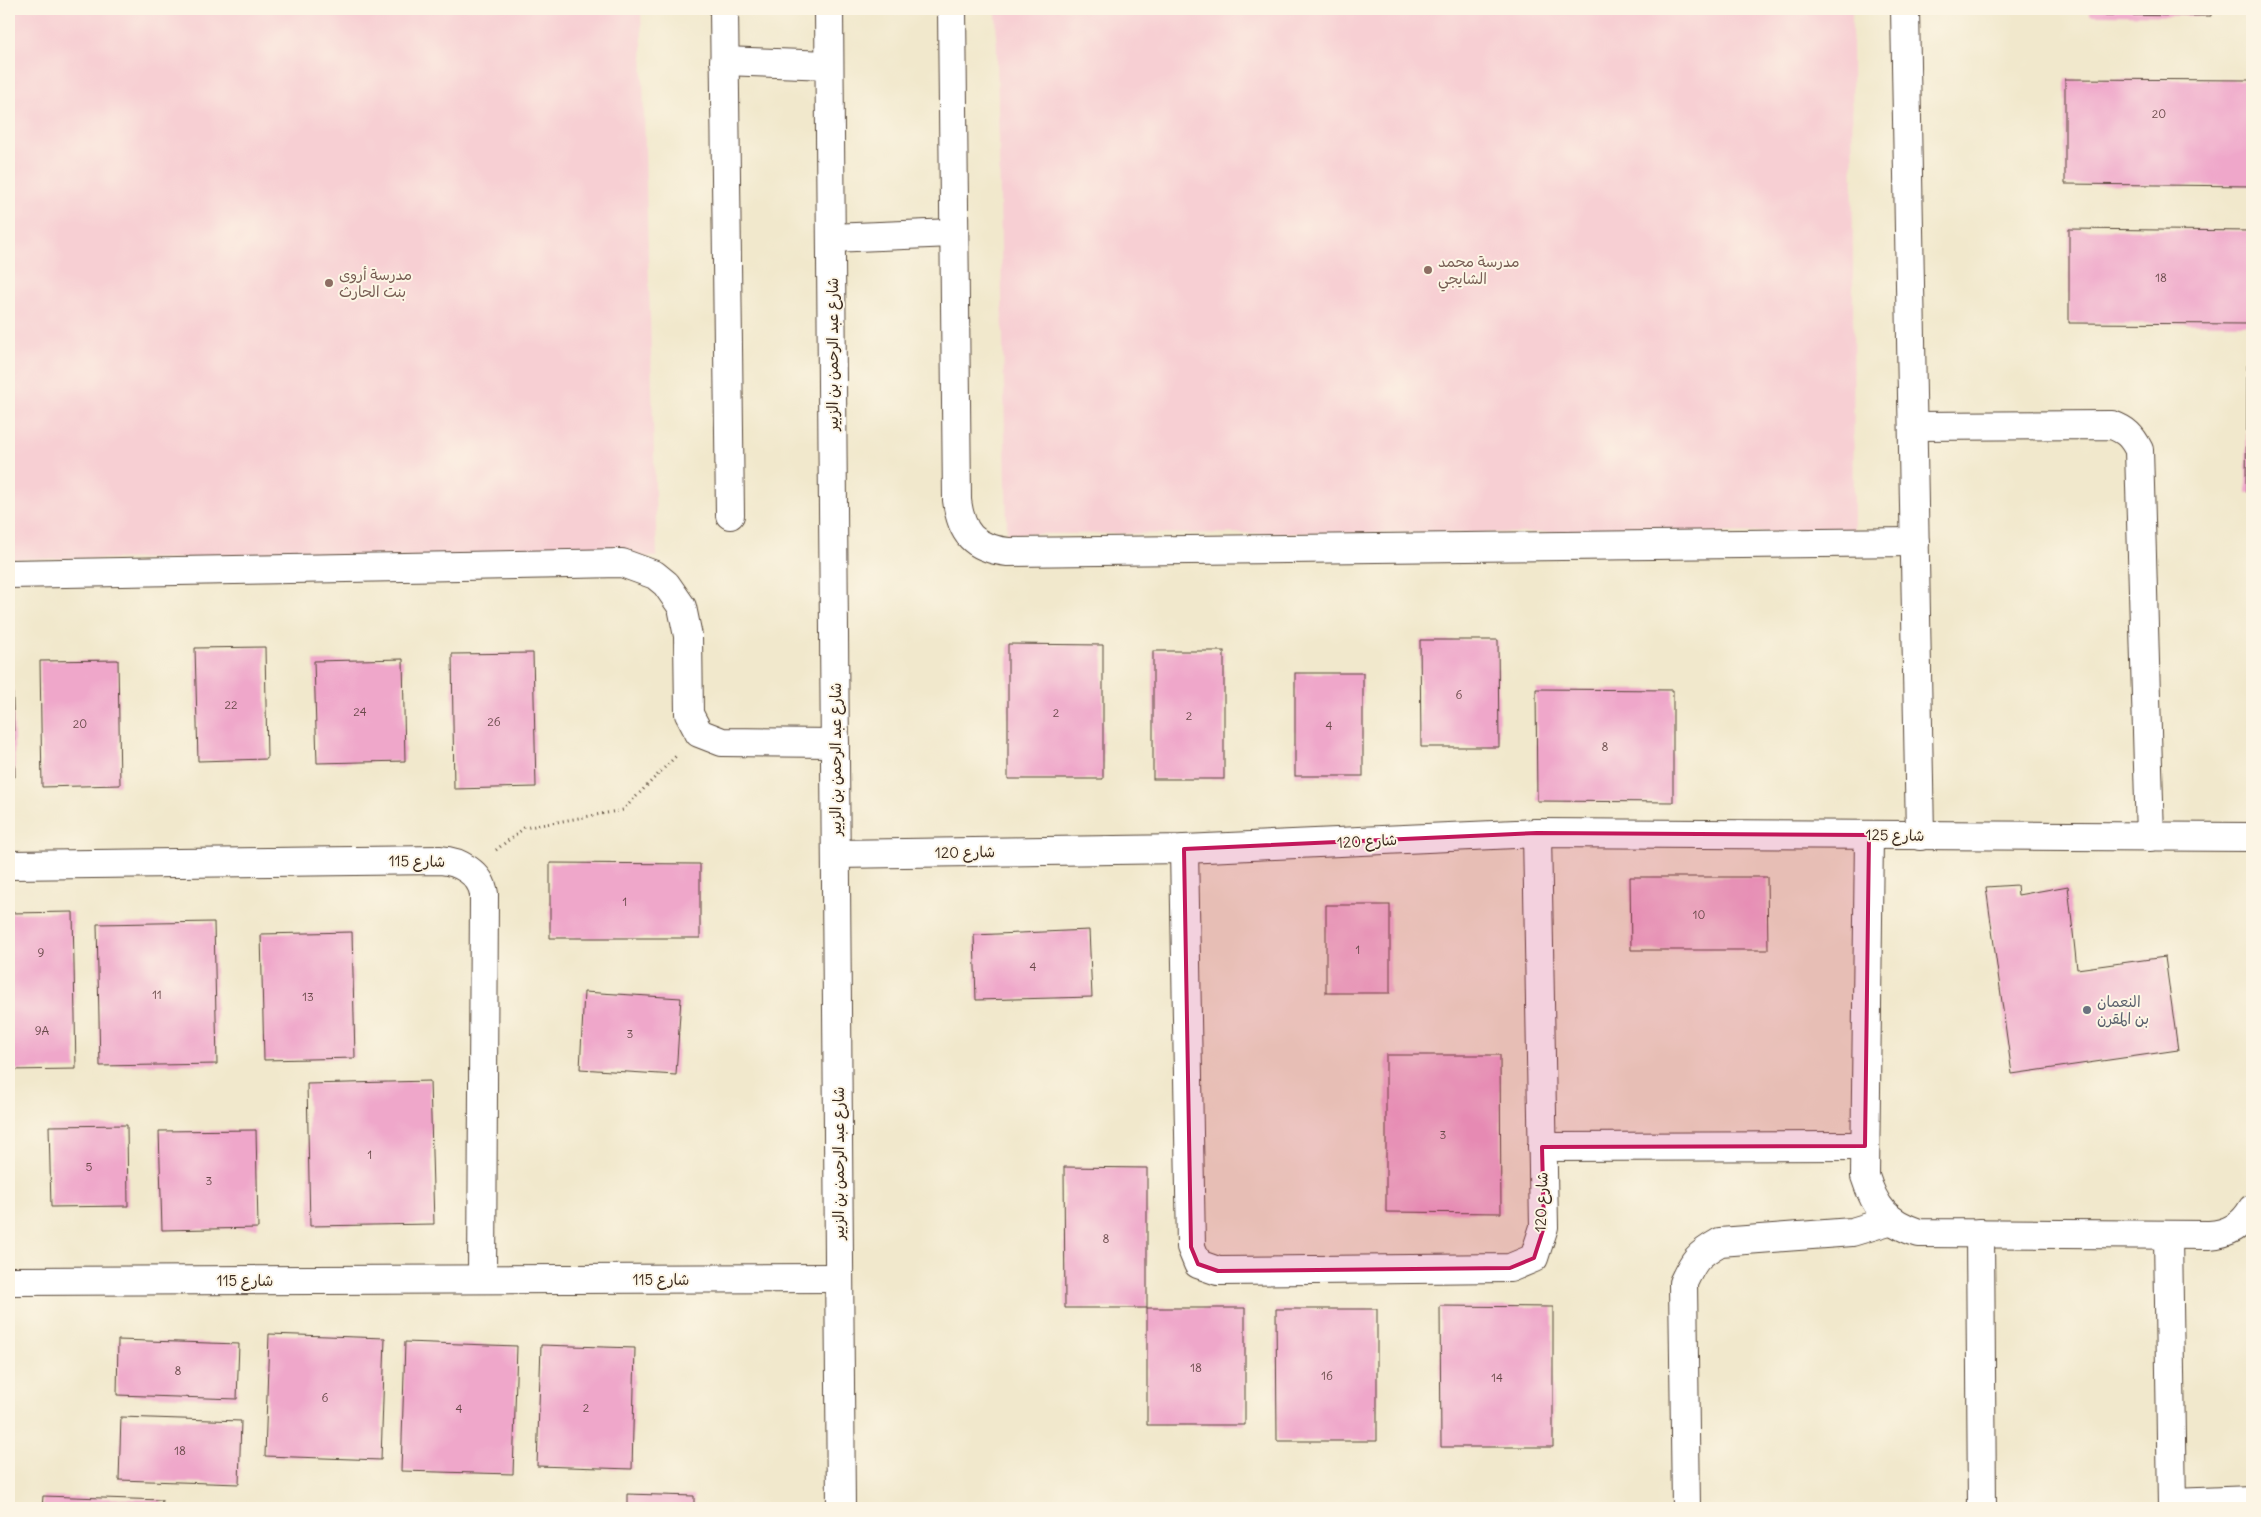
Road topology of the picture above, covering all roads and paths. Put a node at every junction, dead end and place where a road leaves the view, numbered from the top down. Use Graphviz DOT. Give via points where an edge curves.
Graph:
graph roads {
  1 [pos="724,9"];
  2 [pos="829,9"];
  3 [pos="952,9"];
  4 [pos="1905,9"];
  5 [pos="724,62"];
  6 [pos="830,65"];
  7 [pos="953,233"];
  8 [pos="831,238"];
  9 [pos="1913,426"];
  10 [pos="730,516"];
  11 [pos="1915,542"];
  12 [pos="9,574"];
  13 [pos="699,733"];
  14 [pos="835,743"];
  15 [pos="1537,832"];
  16 [pos="1869,835"];
  17 [pos="1920,836"];
  18 [pos="2150,837"];
  19 [pos="2252,837"];
  20 [pos="1184,849"];
  21 [pos="836,854"];
  22 [pos="9,865"];
  23 [pos="469,870"];
  24 [pos="1865,1146"];
  25 [pos="1542,1147"];
  26 [pos="2252,1209"];
  27 [pos="1892,1220"];
  28 [pos="1980,1233"];
  29 [pos="2168,1235"];
  30 [pos="839,1278"];
  31 [pos="482,1279"];
  32 [pos="9,1281"];
  33 [pos="2252,1500"];
  34 [pos="2172,1506"];
  35 [pos="841,1508"];
  36 [pos="1686,1508"];
  37 [pos="1982,1508"];
  1 -- 5 [label="street"];
  2 -- 6 [label="street, شارع عبد الرحمن بن الزبير"];
  3 -- 7 [label="street"];
  4 -- 9 [label="street"];
  5 -- 6 [label="street"];
  5 -- 10 [label="street"];
  6 -- 8 [label="street, شارع عبد الرحمن بن الزبير"];
  7 -- 8 [label="street"];
  7 -- 11 [label="street" via="960,519 965,532 995,550"];
  8 -- 14 [label="street, شارع عبد الرحمن بن الزبير"];
  9 -- 11 [label="street"];
  9 -- 18 [label="street" via="2112,424 2133,437 2139,450"];
  11 -- 17 [label="street"];
  12 -- 13 [label="street" via="622,563 655,575 666,584 682,607 688,636 689,714"];
  13 -- 14 [label="street" via="722,742"];
  13 -- 23 [label="path" via="623,810 524,828"];
  14 -- 21 [label="street, شارع عبد الرحمن بن الزبير"];
  15 -- 16 [label="street, شارع 125"];
  15 -- 20 [label="street, شارع 120"];
  15 -- 25 [label="street, شارع 120"];
  16 -- 17 [label="street, شارع 125"];
  16 -- 24 [label="street"];
  17 -- 18 [label="street, شارع 125"];
  18 -- 19 [label="street, شارع 125"];
  20 -- 21 [label="street, شارع 120"];
  20 -- 25 [label="street, شارع 120" via="1191,1248 1198,1264 1218,1271 1510,1268 1534,1258 1544,1227"];
  21 -- 30 [label="street, شارع عبد الرحمن بن الزبير"];
  22 -- 23 [label="street, شارع 115" via="448,860"];
  23 -- 31 [label="street" via="480,882 484,894"];
  24 -- 25 [label="street"];
  24 -- 27 [label="street" via="1865,1176 1871,1195 1880,1211"];
  26 -- 29 [label="street" via="2246,1220 2220,1235"];
  27 -- 28 [label="street" via="1919,1233"];
  27 -- 36 [label="street" via="1852,1232 1720,1242 1701,1252 1683,1283"];
  28 -- 29 [label="street"];
  28 -- 37 [label="street"];
  29 -- 34 [label="street"];
  30 -- 31 [label="street, شارع 115"];
  30 -- 35 [label="street, شارع عبد الرحمن بن الزبير"];
  31 -- 32 [label="street, شارع 115"];
  33 -- 34 [label="street"];
}
